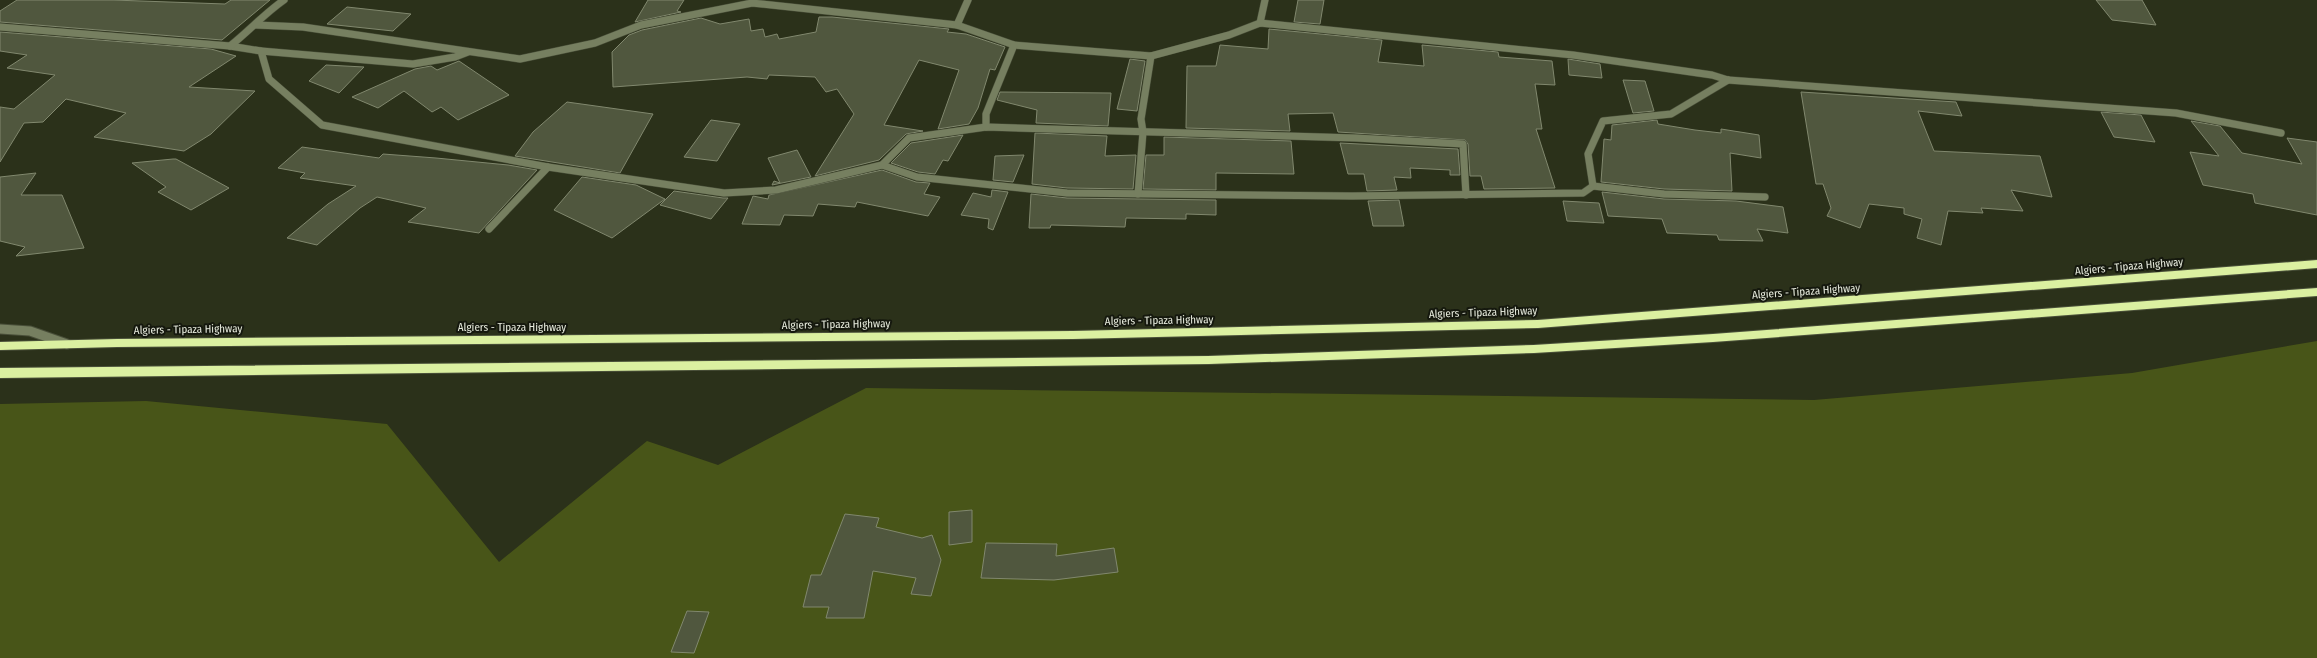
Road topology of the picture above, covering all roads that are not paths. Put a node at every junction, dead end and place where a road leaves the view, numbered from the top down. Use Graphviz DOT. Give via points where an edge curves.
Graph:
graph roads {
  1 [pos="284,0"];
  2 [pos="968,0"];
  3 [pos="1265,0"];
  4 [pos="1260,23"];
  5 [pos="256,25"];
  6 [pos="957,25"];
  7 [pos="0,27"];
  8 [pos="1014,45"];
  9 [pos="230,46"];
  10 [pos="261,51"];
  11 [pos="471,52"];
  12 [pos="1151,56"];
  13 [pos="1728,80"];
  14 [pos="986,127"];
  15 [pos="1142,132"];
  16 [pos="2282,133"];
  17 [pos="882,165"];
  18 [pos="548,167"];
  19 [pos="1593,186"];
  20 [pos="1138,194"];
  21 [pos="1466,196"];
  22 [pos="1765,197"];
  23 [pos="489,229"];
  24 [pos="2317,264"];
  25 [pos="2317,292"];
  26 [pos="0,329"];
  27 [pos="68,344"];
  28 [pos="0,346"];
  29 [pos="0,373"];
  1 -- 5 [label="street" via="263,15"];
  2 -- 6 [label="street"];
  3 -- 4 [label="street"];
  4 -- 12 [label="street" via="1229,35"];
  4 -- 13 [label="street" via="1574,55 1712,75"];
  5 -- 9 [label="street"];
  5 -- 11 [label="street" via="303,27"];
  6 -- 8 [label="street"];
  6 -- 11 [label="street" via="752,4 641,25 595,42 520,59"];
  7 -- 9 [label="street"];
  8 -- 12 [label="street"];
  8 -- 14 [label="street" via="986,114"];
  9 -- 10 [label="street"];
  10 -- 11 [label="street" via="413,64"];
  10 -- 18 [label="street" via="269,79 322,126"];
  12 -- 15 [label="street" via="1141,119"];
  13 -- 16 [label="street" via="2176,113"];
  13 -- 19 [label="street" via="1671,114 1603,121 1588,154"];
  14 -- 15 [label="street"];
  14 -- 17 [label="street" via="909,138"];
  15 -- 20 [label="street"];
  15 -- 21 [label="street" via="1396,139 1462,144"];
  17 -- 18 [label="street" via="776,190 724,194"];
  17 -- 20 [label="street" via="917,177 1067,193"];
  18 -- 23 [label="street"];
  19 -- 21 [label="street" via="1583,193"];
  19 -- 22 [label="street" via="1664,194"];
  20 -- 21 [label="street"];
  24 -- 27 [label="highway, Algiers - Tipaza Highway" via="1530,324 1081,334"];
  25 -- 29 [label="highway" via="1721,337 1534,349 1382,355 1209,360"];
  26 -- 27 [label="street" via="30,331"];
  27 -- 28 [label="highway, Algiers - Tipaza Highway"];
}
